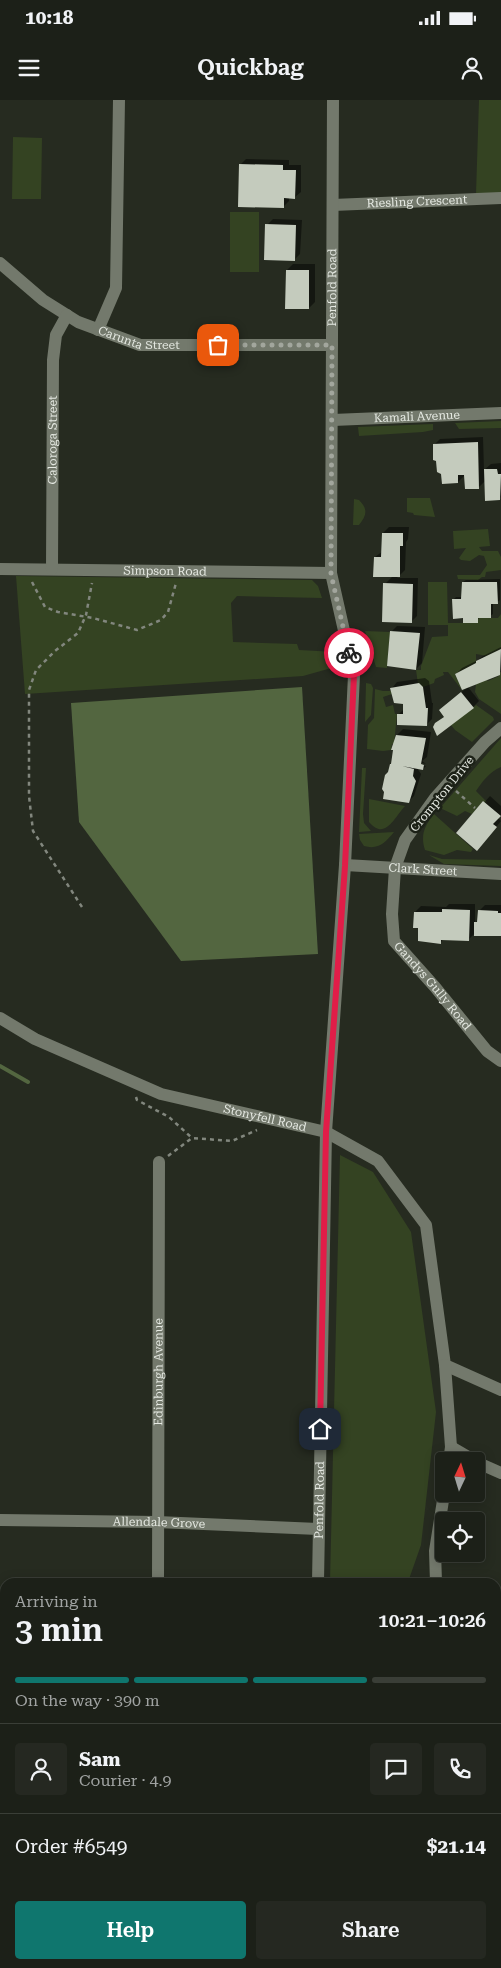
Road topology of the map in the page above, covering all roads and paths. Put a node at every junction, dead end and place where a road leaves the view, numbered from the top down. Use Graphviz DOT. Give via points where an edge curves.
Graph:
graph roads {
  1 [pos="119,100"];
  2 [pos="334,100"];
  3 [pos="501,198"];
  4 [pos="332,205"];
  5 [pos="0,263"];
  6 [pos="67,315"];
  7 [pos="98,330"];
  8 [pos="332,345"];
  9 [pos="501,413"];
  10 [pos="333,420"];
  11 [pos="0,569"];
  12 [pos="52,569"];
  13 [pos="331,574"];
  14 [pos="30,576"];
  15 [pos="92,577"];
  16 [pos="176,578"];
  17 [pos="85,617"];
  18 [pos="501,728"];
  19 [pos="449,783"];
  20 [pos="476,808"];
  21 [pos="345,866"];
  22 [pos="395,868"];
  23 [pos="501,874"];
  24 [pos="82,907"];
  25 [pos="0,1018"];
  26 [pos="501,1061"];
  27 [pos="130,1081"];
  28 [pos="277,1121"];
  29 [pos="326,1132"];
  30 [pos="192,1138"];
  31 [pos="159,1162"];
  32 [pos="445,1365"];
  33 [pos="501,1390"];
  34 [pos="451,1447"];
  35 [pos="450,1452"];
  36 [pos="459,1452"];
  37 [pos="485,1466"];
  38 [pos="501,1473"];
  39 [pos="443,1502"];
  40 [pos="0,1520"];
  41 [pos="157,1522"];
  42 [pos="318,1529"];
  43 [pos="158,1578"];
  44 [pos="318,1578"];
  45 [pos="436,1578"];
  1 -- 7 [label="street" via="116,288"];
  2 -- 4 [label="street, Penfold Road"];
  3 -- 4 [label="street, Riesling Crescent"];
  4 -- 8 [label="street, Penfold Road"];
  5 -- 6 [label="street, Carunta Street" via="43,300"];
  6 -- 7 [label="street, Carunta Street"];
  6 -- 12 [label="street, Caloroga Street" via="56,335 54,360"];
  7 -- 8 [label="street, Carunta Street" via="140,345"];
  8 -- 10 [label="street, Penfold Road"];
  9 -- 10 [label="street, Kamali Avenue"];
  10 -- 13 [label="street, Penfold Road"];
  11 -- 12 [label="street, Simpson Road"];
  12 -- 13 [label="street, Simpson Road"];
  13 -- 21 [label="street, Penfold Road" via="354,675"];
  14 -- 17 [label="path" via="45,607"];
  15 -- 17 [label="path"];
  16 -- 17 [label="path" via="168,612 161,620 136,630"];
  17 -- 24 [label="path" via="78,633 36,670 29,690 29,796 33,831"];
  18 -- 19 [label="street, Crompton Drive"];
  19 -- 20 [label="path" via="461,798"];
  19 -- 22 [label="street, Crompton Drive" via="405,840"];
  21 -- 22 [label="street, Clark Street"];
  21 -- 29 [label="street, Penfold Road"];
  22 -- 23 [label="street, Clark Street"];
  22 -- 26 [label="street, Gandys Gully Road" via="394,941 487,1051"];
  25 -- 27 [label="street, Stonyfell Road" via="35,1039"];
  27 -- 28 [label="street, Stonyfell Road" via="161,1094"];
  27 -- 30 [label="path" via="137,1100 169,1117"];
  28 -- 29 [label="street, Stonyfell Road"];
  28 -- 30 [label="path" via="232,1141"];
  29 -- 32 [label="street, Stonyfell Road" via="378,1160 426,1225"];
  29 -- 42 [label="street, Penfold Road"];
  30 -- 31 [label="path"];
  31 -- 41 [label="street, Edinburgh Avenue"];
  32 -- 33 [label="street"];
  32 -- 34 [label="street, Stonyfell Road"];
  34 -- 35 [label="street, Stonyfell Road"];
  34 -- 36 [label="street"];
  37 -- 38 [label="street"];
  39 -- 45 [label="street" via="435,1551"];
  40 -- 41 [label="street, Allendale Grove"];
  41 -- 42 [label="street, Allendale Grove"];
  41 -- 43 [label="street, Edinburgh Avenue"];
  42 -- 44 [label="street, Penfold Road"];
}
